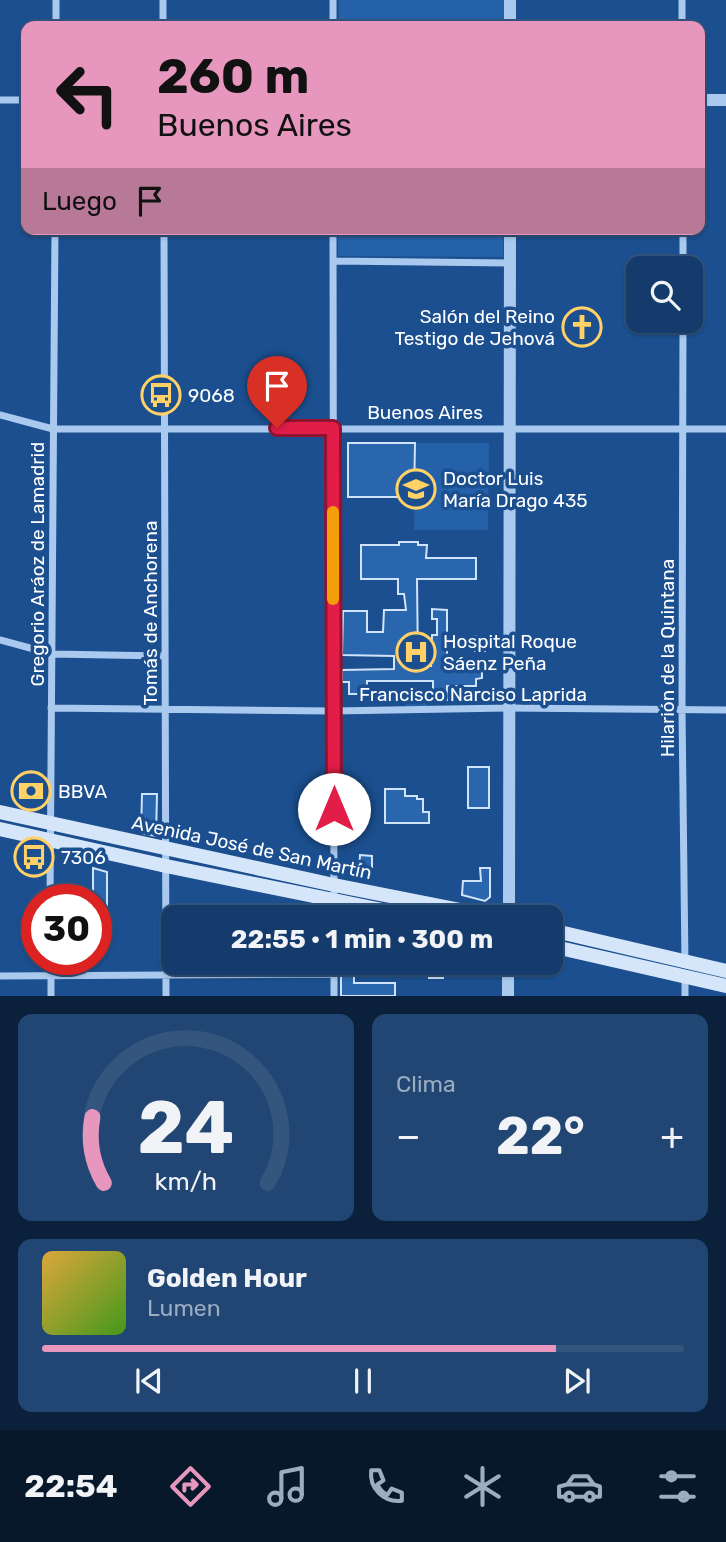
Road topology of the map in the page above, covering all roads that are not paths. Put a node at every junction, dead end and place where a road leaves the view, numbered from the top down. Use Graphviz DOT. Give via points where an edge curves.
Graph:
graph roads {
  1 [pos="56,0"];
  2 [pos="163,0"];
  3 [pos="333,0"];
  4 [pos="510,0"];
  5 [pos="682,0"];
  6 [pos="56,21"];
  7 [pos="163,21"];
  8 [pos="333,21"];
  9 [pos="510,21"];
  10 [pos="682,21"];
  11 [pos="0,100"];
  12 [pos="21,100"];
  13 [pos="705,100"];
  14 [pos="726,100"];
  15 [pos="55,235"];
  16 [pos="164,235"];
  17 [pos="333,235"];
  18 [pos="510,235"];
  19 [pos="683,235"];
  20 [pos="683,256"];
  21 [pos="333,261"];
  22 [pos="509,263"];
  23 [pos="683,333"];
  24 [pos="0,415"];
  25 [pos="333,428"];
  26 [pos="509,428"];
  27 [pos="53,429"];
  28 [pos="165,429"];
  29 [pos="684,429"];
  30 [pos="726,429"];
  31 [pos="0,640"];
  32 [pos="52,654"];
  33 [pos="164,656"];
  34 [pos="51,708"];
  35 [pos="508,708"];
  36 [pos="166,710"];
  37 [pos="682,710"];
  38 [pos="726,710"];
  39 [pos="333,711"];
  40 [pos="0,812"];
  41 [pos="51,823"];
  42 [pos="0,829"];
  43 [pos="50,840"];
  44 [pos="165,848"];
  45 [pos="166,866"];
  46 [pos="50,884"];
  47 [pos="334,885"];
  48 [pos="335,901"];
  49 [pos="335,905"];
  50 [pos="355,905"];
  51 [pos="435,905"];
  52 [pos="509,905"];
  53 [pos="563,933"];
  54 [pos="563,949"];
  55 [pos="685,962"];
  56 [pos="726,971"];
  57 [pos="250,975"];
  58 [pos="334,975"];
  59 [pos="508,975"];
  60 [pos="0,976"];
  61 [pos="51,976"];
  62 [pos="166,976"];
  63 [pos="685,978"];
  64 [pos="726,986"];
  65 [pos="51,996"];
  66 [pos="166,996"];
  67 [pos="334,996"];
  68 [pos="508,996"];
  69 [pos="685,996"];
  1 -- 6 [label="street"];
  2 -- 7 [label="street"];
  3 -- 8 [label="street"];
  4 -- 9 [label="street"];
  5 -- 10 [label="street"];
  11 -- 12 [label="street"];
  13 -- 14 [label="street"];
  15 -- 27 [label="street, Gregorio Aráoz de Lamadrid"];
  16 -- 28 [label="street, Tomás de Anchorena"];
  17 -- 21 [label="street"];
  18 -- 22 [label="street"];
  19 -- 20 [label="street"];
  21 -- 22 [label="street"];
  21 -- 25 [label="street"];
  22 -- 26 [label="street"];
  23 -- 29 [label="street, Hilarión de la Quintana"];
  24 -- 27 [label="street, Buenos Aires"];
  25 -- 26 [label="street, Buenos Aires"];
  25 -- 28 [label="street, Buenos Aires"];
  25 -- 39 [label="street"];
  26 -- 29 [label="street, Buenos Aires"];
  26 -- 35 [label="street"];
  27 -- 28 [label="street, Buenos Aires"];
  27 -- 32 [label="street, Gregorio Aráoz de Lamadrid"];
  28 -- 33 [label="street, Tomás de Anchorena"];
  29 -- 30 [label="street, Buenos Aires"];
  29 -- 37 [label="street, Hilarión de la Quintana"];
  31 -- 32 [label="street"];
  32 -- 33 [label="street"];
  32 -- 34 [label="street, Gregorio Aráoz de Lamadrid"];
  33 -- 36 [label="street, Tomás de Anchorena"];
  34 -- 36 [label="street, Francisco Narciso Laprida"];
  34 -- 41 [label="street, Gregorio Aráoz de Lamadrid"];
  35 -- 37 [label="street, Francisco Narciso Laprida"];
  35 -- 39 [label="street, Francisco Narciso Laprida"];
  35 -- 52 [label="street"];
  36 -- 39 [label="street, Francisco Narciso Laprida"];
  36 -- 44 [label="street, Tomás de Anchorena"];
  37 -- 38 [label="street, Francisco Narciso Laprida"];
  37 -- 55 [label="street, Hilarión de la Quintana"];
  39 -- 47 [label="street"];
  40 -- 41 [label="main road, Avenida José de San Martín"];
  41 -- 43 [label="street, Gregorio Aráoz de Lamadrid"];
  41 -- 44 [label="main road, Avenida José de San Martín"];
  42 -- 43 [label="main road, Avenida José de San Martín"];
  43 -- 45 [label="main road, Avenida José de San Martín"];
  43 -- 46 [label="street, Gregorio Aráoz de Lamadrid"];
  44 -- 45 [label="street, Tomás de Anchorena"];
  44 -- 47 [label="main road, Avenida José de San Martín"];
  45 -- 48 [label="main road, Avenida José de San Martín"];
  45 -- 62 [label="street, Tomás de Anchorena"];
  47 -- 48 [label="street"];
  47 -- 51 [label="main road, Avenida José de San Martín"];
  48 -- 49 [label="street"];
  48 -- 50 [label="main road, Avenida José de San Martín"];
  53 -- 55 [label="main road"];
  54 -- 63 [label="main road"];
  55 -- 56 [label="main road"];
  55 -- 63 [label="street, Hilarión de la Quintana"];
  57 -- 62 [label="street"];
  58 -- 67 [label="street"];
  59 -- 68 [label="street"];
  60 -- 61 [label="street"];
  61 -- 62 [label="street"];
  61 -- 65 [label="street"];
  62 -- 66 [label="street, Tomás de Anchorena"];
  63 -- 64 [label="main road"];
  63 -- 69 [label="street, Hilarión de la Quintana"];
}
